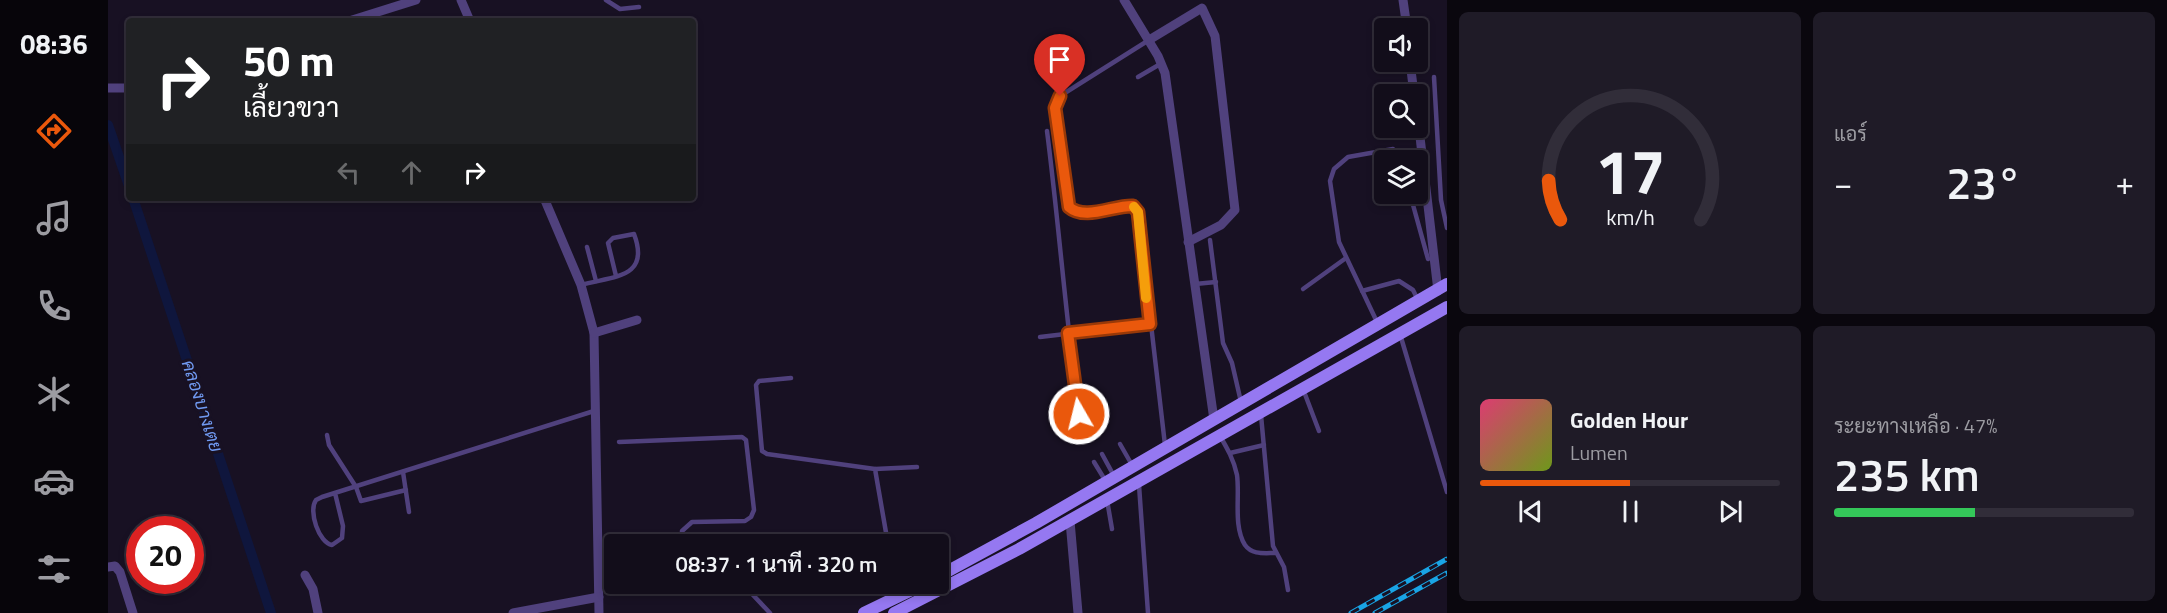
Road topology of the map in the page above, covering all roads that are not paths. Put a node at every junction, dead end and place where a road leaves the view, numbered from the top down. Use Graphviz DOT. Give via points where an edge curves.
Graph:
graph roads {
  1 [pos="416,0"];
  2 [pos="462,0"];
  3 [pos="606,0"];
  4 [pos="1124,0"];
  5 [pos="1403,0"];
  6 [pos="1199,4"];
  7 [pos="639,7"];
  8 [pos="359,18"];
  9 [pos="469,18"];
  10 [pos="1406,18"];
  11 [pos="1149,40"];
  12 [pos="1162,63"];
  13 [pos="1138,77"];
  14 [pos="1434,77"];
  15 [pos="108,88"];
  16 [pos="126,88"];
  17 [pos="1047,131"];
  18 [pos="1421,138"];
  19 [pos="1374,151"];
  20 [pos="545,201"];
  21 [pos="1413,204"];
  22 [pos="1447,228"];
  23 [pos="1210,240"];
  24 [pos="1188,242"];
  25 [pos="587,247"];
  26 [pos="1346,258"];
  27 [pos="1428,259"];
  28 [pos="616,276"];
  29 [pos="596,281"];
  30 [pos="1216,282"];
  31 [pos="1195,284"];
  32 [pos="580,285"];
  33 [pos="1303,288"];
  34 [pos="1443,288"];
  35 [pos="1362,291"];
  36 [pos="1420,302"];
  37 [pos="1447,307"];
  38 [pos="637,320"];
  39 [pos="1150,324"];
  40 [pos="1379,326"];
  41 [pos="594,333"];
  42 [pos="1068,333"];
  43 [pos="1400,334"];
  44 [pos="1040,337"];
  45 [pos="791,378"];
  46 [pos="1303,388"];
  47 [pos="1241,404"];
  48 [pos="594,411"];
  49 [pos="1261,412"];
  50 [pos="1079,414"];
  51 [pos="1214,420"];
  52 [pos="1319,431"];
  53 [pos="327,435"];
  54 [pos="1220,436"];
  55 [pos="619,442"];
  56 [pos="1120,444"];
  57 [pos="1264,445"];
  58 [pos="1165,448"];
  59 [pos="1230,453"];
  60 [pos="1102,454"];
  61 [pos="1094,462"];
  62 [pos="1132,466"];
  63 [pos="917,468"];
  64 [pos="874,469"];
  65 [pos="402,472"];
  66 [pos="1111,479"];
  67 [pos="1139,482"];
  68 [pos="1267,482"];
  69 [pos="1259,484"];
  70 [pos="1244,486"];
  71 [pos="356,487"];
  72 [pos="1238,488"];
  73 [pos="406,490"];
  74 [pos="1447,492"];
  75 [pos="335,493"];
  76 [pos="1107,500"];
  77 [pos="409,512"];
  78 [pos="1070,521"];
  79 [pos="1112,529"];
  80 [pos="682,534"];
  81 [pos="886,534"];
  82 [pos="1275,553"];
  83 [pos="108,567"];
  84 [pos="949,570"];
  85 [pos="305,575"];
  86 [pos="598,576"];
  87 [pos="604,576"];
  88 [pos="1288,590"];
  89 [pos="896,594"];
  90 [pos="905,594"];
  91 [pos="753,595"];
  92 [pos="599,597"];
  93 [pos="897,598"];
  94 [pos="911,610"];
  95 [pos="133,613"];
  96 [pos="318,613"];
  97 [pos="513,613"];
  98 [pos="599,613"];
  99 [pos="770,613"];
  100 [pos="864,613"];
  101 [pos="894,613"];
  102 [pos="1078,613"];
  103 [pos="1148,613"];
  1 -- 8 [label="street"];
  2 -- 9 [label="street"];
  3 -- 7 [label="lane" via="620,9"];
  4 -- 11 [label="street"];
  5 -- 10 [label="street"];
  6 -- 11 [label="street"];
  6 -- 24 [label="street" via="1215,36 1235,210 1221,225"];
  11 -- 12 [label="street"];
  11 -- 39 [label="lane" via="1060,96 1055,108 1069,207 1075,212 1090,213 1133,206 1138,212"];
  12 -- 13 [label="lane"];
  12 -- 24 [label="street"];
  14 -- 22 [label="lane" via="1441,200"];
  15 -- 16 [label="street"];
  17 -- 42 [label="lane"];
  18 -- 34 [label="street"];
  19 -- 26 [label="lane" via="1348,157 1334,169 1330,181"];
  20 -- 32 [label="street"];
  21 -- 27 [label="lane"];
  23 -- 30 [label="lane"];
  24 -- 31 [label="street"];
  25 -- 29 [label="lane"];
  26 -- 33 [label="lane"];
  26 -- 35 [label="lane"];
  28 -- 28 [label="lane" via="632,270 638,261 633,234 613,238 608,243"];
  28 -- 29 [label="lane"];
  29 -- 32 [label="lane"];
  30 -- 31 [label="lane"];
  30 -- 47 [label="lane" via="1223,343"];
  31 -- 51 [label="street"];
  32 -- 41 [label="street"];
  34 -- 36 [label="main road"];
  35 -- 36 [label="lane" via="1399,281 1413,290"];
  35 -- 40 [label="lane"];
  36 -- 40 [label="main road"];
  37 -- 43 [label="main road"];
  38 -- 41 [label="street"];
  39 -- 42 [label="lane"];
  39 -- 58 [label="lane"];
  40 -- 47 [label="main road"];
  41 -- 48 [label="street"];
  42 -- 44 [label="lane"];
  42 -- 50 [label="lane"];
  43 -- 46 [label="main road"];
  43 -- 74 [label="lane"];
  45 -- 64 [label="lane" via="759,381 756,385 762,451"];
  46 -- 49 [label="main road"];
  46 -- 52 [label="lane"];
  47 -- 51 [label="main road"];
  48 -- 65 [label="lane"];
  48 -- 86 [label="street"];
  49 -- 54 [label="main road"];
  49 -- 57 [label="lane"];
  51 -- 58 [label="main road"];
  53 -- 71 [label="lane" via="334,456"];
  54 -- 59 [label="lane"];
  54 -- 67 [label="main road"];
  55 -- 80 [label="lane" via="742,437 746,440 752,517 745,521 692,522"];
  56 -- 62 [label="lane"];
  57 -- 59 [label="lane"];
  57 -- 68 [label="lane"];
  58 -- 62 [label="main road"];
  59 -- 72 [label="lane"];
  60 -- 66 [label="lane"];
  61 -- 66 [label="lane"];
  62 -- 66 [label="main road"];
  63 -- 64 [label="lane"];
  64 -- 81 [label="lane"];
  65 -- 71 [label="lane"];
  65 -- 73 [label="lane"];
  66 -- 84 [label="main road"];
  67 -- 76 [label="main road"];
  67 -- 103 [label="lane"];
  68 -- 69 [label="lane"];
  68 -- 82 [label="lane"];
  70 -- 72 [label="lane"];
  71 -- 73 [label="lane" via="358,498 365,502"];
  71 -- 75 [label="lane"];
  72 -- 82 [label="lane" via="1240,527 1246,546 1256,553"];
  73 -- 77 [label="lane"];
  75 -- 75 [label="lane" via="313,504 321,538 332,545 342,538 343,531"];
  76 -- 78 [label="main road"];
  76 -- 79 [label="lane"];
  78 -- 94 [label="main road"];
  78 -- 102 [label="street"];
  82 -- 88 [label="lane" via="1284,567"];
  83 -- 95 [label="street" via="115,566 120,572"];
  85 -- 96 [label="street" via="313,589"];
  86 -- 87 [label="lane"];
  86 -- 92 [label="street"];
  89 -- 93 [label="lane"];
  90 -- 93 [label="main road"];
  91 -- 99 [label="lane"];
  92 -- 97 [label="street"];
  92 -- 98 [label="street"];
  93 -- 100 [label="main road"];
  94 -- 101 [label="main road"];
}
